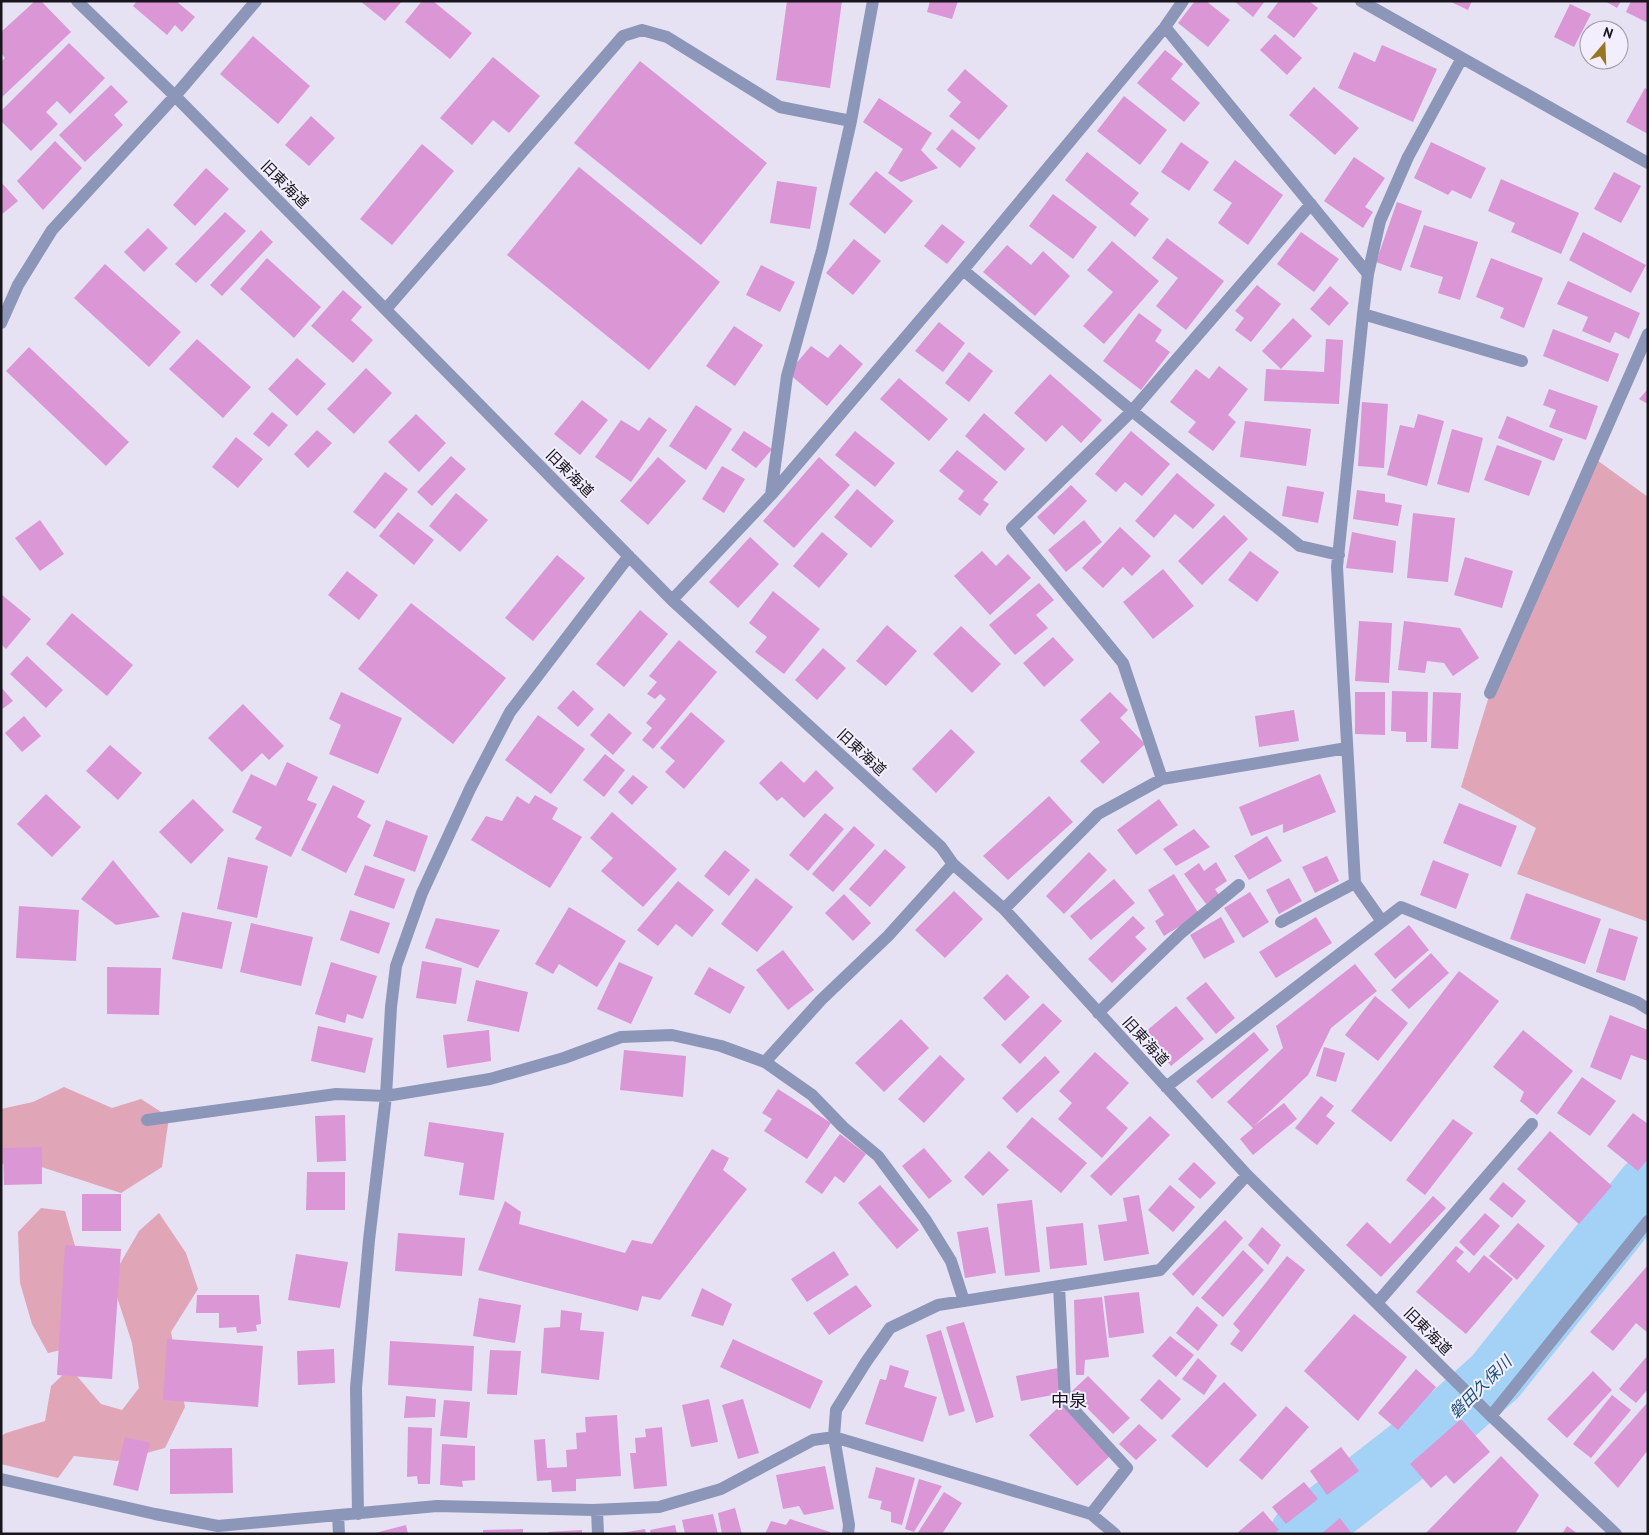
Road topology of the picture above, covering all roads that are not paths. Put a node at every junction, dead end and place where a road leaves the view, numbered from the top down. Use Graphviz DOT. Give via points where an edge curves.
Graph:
graph roads {
  1 [pos="77,1"];
  2 [pos="256,1"];
  3 [pos="873,1"];
  4 [pos="1184,1"];
  5 [pos="1361,1"];
  6 [pos="1165,27"];
  7 [pos="1462,58"];
  8 [pos="175,96"];
  9 [pos="851,121"];
  10 [pos="1648,163"];
  11 [pos="1311,204"];
  12 [pos="963,270"];
  13 [pos="1368,274"];
  14 [pos="386,310"];
  15 [pos="1363,314"];
  16 [pos="1,323"];
  17 [pos="1648,334"];
  18 [pos="1522,361"];
  19 [pos="1132,411"];
  20 [pos="771,495"];
  21 [pos="1339,555"];
  22 [pos="629,556"];
  23 [pos="672,600"];
  24 [pos="1490,693"];
  25 [pos="1347,748"];
  26 [pos="1162,779"];
  27 [pos="953,864"];
  28 [pos="1355,883"];
  29 [pos="1239,885"];
  30 [pos="1004,909"];
  31 [pos="1381,920"];
  32 [pos="1281,922"];
  33 [pos="1648,1009"];
  34 [pos="1098,1013"];
  35 [pos="765,1062"];
  36 [pos="1166,1087"];
  37 [pos="386,1096"];
  38 [pos="147,1120"];
  39 [pos="1532,1124"];
  40 [pos="1247,1175"];
  41 [pos="1648,1221"];
  42 [pos="1059,1286"];
  43 [pos="964,1301"];
  44 [pos="1377,1303"];
  45 [pos="1491,1416"];
  46 [pos="834,1437"];
  47 [pos="1,1479"];
  48 [pos="596,1510"];
  49 [pos="358,1514"];
  50 [pos="1091,1514"];
  51 [pos="338,1515"];
  52 [pos="339,1534"];
  53 [pos="598,1534"];
  54 [pos="848,1534"];
  55 [pos="1115,1534"];
  56 [pos="1616,1534"];
  1 -- 8 [label="street, 旧東海道"];
  2 -- 8 [label="street"];
  3 -- 9 [label="street"];
  4 -- 6 [label="street"];
  5 -- 7 [label="street"];
  6 -- 11 [label="street"];
  6 -- 12 [label="street"];
  7 -- 10 [label="street"];
  7 -- 13 [label="street" via="1408,157 1380,221"];
  8 -- 14 [label="street, 旧東海道"];
  8 -- 16 [label="street" via="52,230 18,285"];
  9 -- 14 [label="street" via="780,107 667,36 642,30 623,36"];
  9 -- 20 [label="street" via="822,250 787,376"];
  11 -- 13 [label="street"];
  11 -- 19 [label="street"];
  12 -- 19 [label="street"];
  12 -- 20 [label="street"];
  13 -- 15 [label="street"];
  14 -- 22 [label="street, 旧東海道"];
  15 -- 18 [label="street"];
  15 -- 21 [label="street"];
  17 -- 24 [label="street"];
  19 -- 21 [label="street" via="1300,546"];
  19 -- 26 [label="street" via="1012,528 1123,663"];
  20 -- 23 [label="street"];
  21 -- 25 [label="street"];
  22 -- 23 [label="street, 旧東海道"];
  22 -- 37 [label="street" via="510,712 426,884 396,966"];
  23 -- 27 [label="street, 旧東海道" via="942,847"];
  25 -- 26 [label="street"];
  25 -- 28 [label="street"];
  26 -- 30 [label="street" via="1098,814"];
  27 -- 30 [label="street, 旧東海道"];
  27 -- 35 [label="street"];
  28 -- 31 [label="street"];
  28 -- 32 [label="street"];
  29 -- 34 [label="street" via="1182,932"];
  30 -- 34 [label="street, 旧東海道"];
  31 -- 33 [label="street" via="1401,906"];
  31 -- 36 [label="street"];
  34 -- 36 [label="street, 旧東海道"];
  35 -- 37 [label="street" via="721,1046 672,1035 621,1037 564,1058 490,1079"];
  35 -- 43 [label="street" via="812,1095 878,1156 925,1219 951,1261"];
  36 -- 40 [label="street, 旧東海道"];
  37 -- 38 [label="street" via="336,1094"];
  37 -- 49 [label="street" via="356,1388"];
  39 -- 44 [label="street"];
  40 -- 42 [label="street" via="1160,1270"];
  40 -- 44 [label="street, 旧東海道"];
  41 -- 45 [label="street"];
  42 -- 43 [label="street"];
  42 -- 50 [label="street" via="1065,1400 1127,1468"];
  43 -- 46 [label="street" via="938,1305 890,1328 836,1410"];
  44 -- 45 [label="street, 旧東海道"];
  45 -- 56 [label="street, 旧東海道"];
  46 -- 48 [label="street" via="813,1440 721,1489 658,1506"];
  46 -- 50 [label="street"];
  46 -- 54 [label="street"];
  47 -- 51 [label="street" via="218,1526"];
  48 -- 49 [label="street" via="437,1506"];
  48 -- 53 [label="street"];
  49 -- 51 [label="street"];
  50 -- 55 [label="street"];
  51 -- 52 [label="street"];
}
